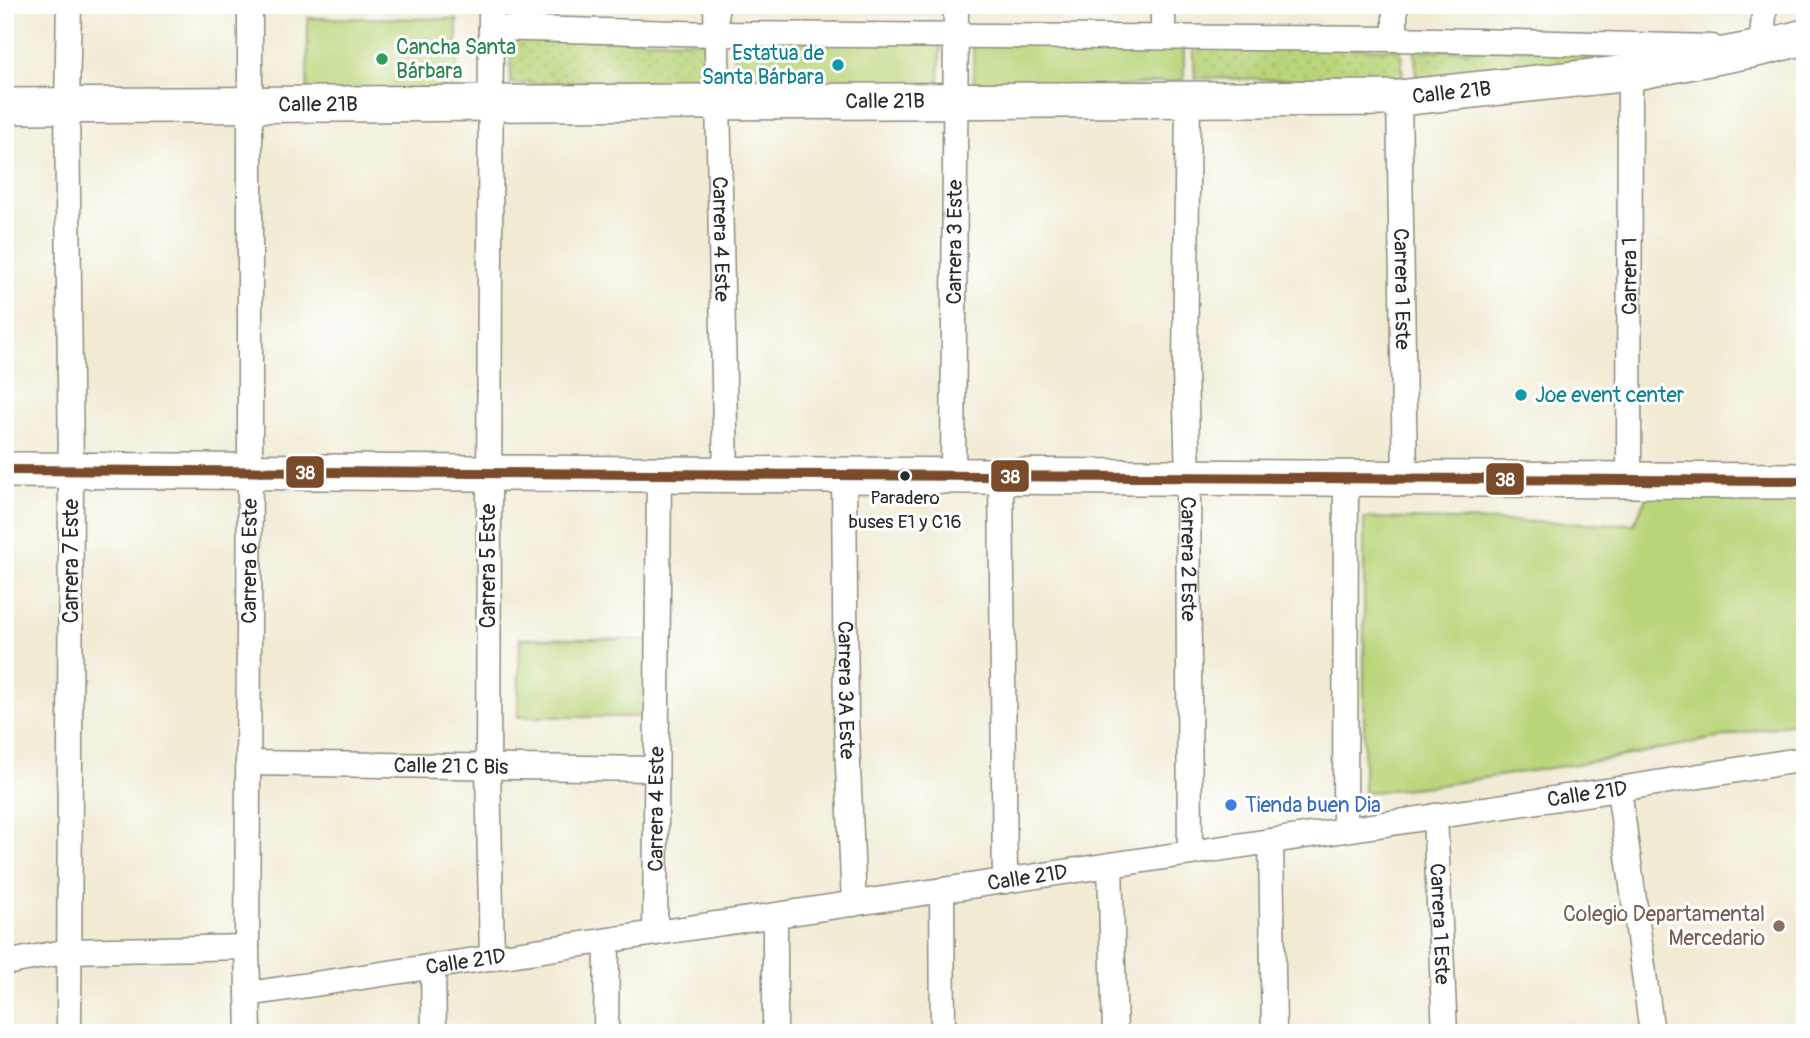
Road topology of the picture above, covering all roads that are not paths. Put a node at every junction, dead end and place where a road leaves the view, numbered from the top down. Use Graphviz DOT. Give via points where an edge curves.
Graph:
graph roads {
  1 [pos="69,5"];
  2 [pos="250,5"];
  3 [pos="716,5"];
  4 [pos="956,5"];
  5 [pos="1163,5"];
  6 [pos="1395,5"];
  7 [pos="1765,5"];
  8 [pos="491,17"];
  9 [pos="716,34"];
  10 [pos="955,36"];
  11 [pos="1163,36"];
  12 [pos="1805,37"];
  13 [pos="1395,38"];
  14 [pos="1761,48"];
  15 [pos="1630,72"];
  16 [pos="1399,98"];
  17 [pos="1188,99"];
  18 [pos="955,101"];
  19 [pos="717,102"];
  20 [pos="491,103"];
  21 [pos="248,104"];
  22 [pos="67,105"];
  23 [pos="5,106"];
  24 [pos="5,470"];
  25 [pos="71,470"];
  26 [pos="250,471"];
  27 [pos="489,473"];
  28 [pos="659,474"];
  29 [pos="726,475"];
  30 [pos="844,475"];
  31 [pos="953,476"];
  32 [pos="1001,476"];
  33 [pos="1188,478"];
  34 [pos="1346,479"];
  35 [pos="1405,479"];
  36 [pos="1629,481"];
  37 [pos="1805,481"];
  38 [pos="1805,759"];
  39 [pos="248,763"];
  40 [pos="488,767"];
  41 [pos="654,769"];
  42 [pos="1619,789"];
  43 [pos="1435,816"];
  44 [pos="1345,830"];
  45 [pos="1271,841"];
  46 [pos="1190,853"];
  47 [pos="1110,865"];
  48 [pos="1005,881"];
  49 [pos="942,890"];
  50 [pos="854,904"];
  51 [pos="775,916"];
  52 [pos="655,933"];
  53 [pos="607,941"];
  54 [pos="247,947"];
  55 [pos="69,951"];
  56 [pos="492,958"];
  57 [pos="5,963"];
  58 [pos="433,967"];
  59 [pos="248,994"];
  60 [pos="69,1033"];
  61 [pos="249,1033"];
  62 [pos="434,1033"];
  63 [pos="606,1033"];
  64 [pos="775,1033"];
  65 [pos="943,1033"];
  66 [pos="1115,1033"];
  67 [pos="1275,1033"];
  68 [pos="1445,1033"];
  69 [pos="1652,1033"];
  1 -- 22 [label="street, Carrera 7 Este"];
  2 -- 21 [label="street, Carrera 6 Este"];
  3 -- 9 [label="street, Carrera 4 Este"];
  4 -- 10 [label="street, Carrera 3 Este"];
  5 -- 11 [label="street"];
  6 -- 13 [label="street"];
  7 -- 14 [label="street"];
  8 -- 9 [label="street, Calle 21B"];
  8 -- 20 [label="street, Carrera 5 Este"];
  9 -- 10 [label="street, Calle 21B"];
  9 -- 19 [label="street, Carrera 4 Este"];
  10 -- 11 [label="street, Calle 21B"];
  10 -- 18 [label="street, Carrera 3 Este"];
  11 -- 13 [label="street, Calle 21B"];
  12 -- 14 [label="street, Calle 21B"];
  13 -- 14 [label="street, Calle 21B"];
  14 -- 15 [label="street, Calle 21B"];
  15 -- 16 [label="street, Calle 21B"];
  15 -- 36 [label="street, Carrera 1"];
  16 -- 17 [label="street, Calle 21B"];
  16 -- 35 [label="street, Carrera 1 Este"];
  17 -- 18 [label="street, Calle 21B"];
  17 -- 33 [label="street, Carrera 2 Este"];
  18 -- 19 [label="street, Calle 21B"];
  18 -- 31 [label="street, Carrera 3 Este"];
  19 -- 20 [label="street, Calle 21B"];
  19 -- 29 [label="street, Carrera 4 Este"];
  20 -- 21 [label="street, Calle 21B"];
  20 -- 27 [label="street, Carrera 5 Este"];
  21 -- 22 [label="street, Calle 21B"];
  21 -- 26 [label="street, Carrera 6 Este"];
  22 -- 23 [label="street, Calle 21B"];
  22 -- 25 [label="street, Carrera 7 Este"];
  24 -- 25 [label="street"];
  25 -- 26 [label="street"];
  25 -- 55 [label="street, Carrera 7 Este"];
  26 -- 27 [label="street"];
  26 -- 39 [label="street, Carrera 6 Este"];
  27 -- 28 [label="street"];
  27 -- 40 [label="street, Carrera 5 Este"];
  28 -- 29 [label="street"];
  28 -- 41 [label="street, Carrera 4 Este"];
  29 -- 30 [label="street"];
  30 -- 31 [label="street"];
  30 -- 50 [label="street, Carrera 3A Este" via="846,720"];
  31 -- 32 [label="street"];
  32 -- 33 [label="street"];
  32 -- 48 [label="street"];
  33 -- 34 [label="street"];
  33 -- 46 [label="street, Carrera 2 Este"];
  34 -- 35 [label="street"];
  34 -- 44 [label="street"];
  35 -- 36 [label="street"];
  36 -- 37 [label="street"];
  38 -- 42 [label="street, Calle 21D"];
  39 -- 40 [label="street, Calle 21 C Bis"];
  39 -- 54 [label="street, Carrera 6 Este"];
  40 -- 41 [label="street, Calle 21 C Bis"];
  40 -- 56 [label="street, Carrera 5 Este"];
  41 -- 52 [label="street, Carrera 4 Este"];
  42 -- 43 [label="street, Calle 21D"];
  42 -- 69 [label="street"];
  43 -- 44 [label="street, Calle 21D"];
  43 -- 68 [label="street, Carrera 1 Este"];
  44 -- 45 [label="street, Calle 21D"];
  45 -- 46 [label="street, Calle 21D"];
  45 -- 67 [label="street"];
  46 -- 47 [label="street, Calle 21D"];
  47 -- 48 [label="street, Calle 21D"];
  47 -- 66 [label="street"];
  48 -- 49 [label="street, Calle 21D"];
  49 -- 50 [label="street, Calle 21D"];
  49 -- 65 [label="street"];
  50 -- 51 [label="street, Calle 21D"];
  51 -- 52 [label="street, Calle 21D"];
  51 -- 64 [label="street"];
  52 -- 53 [label="street, Calle 21D"];
  53 -- 56 [label="street, Calle 21D"];
  53 -- 63 [label="street"];
  54 -- 55 [label="street"];
  54 -- 59 [label="street, Carrera 6 Este"];
  55 -- 57 [label="street"];
  55 -- 60 [label="street, Carrera 7 Este"];
  56 -- 58 [label="street, Calle 21D"];
  58 -- 59 [label="street, Calle 21D"];
  58 -- 62 [label="street"];
  59 -- 61 [label="street, Carrera 6 Este"];
}
